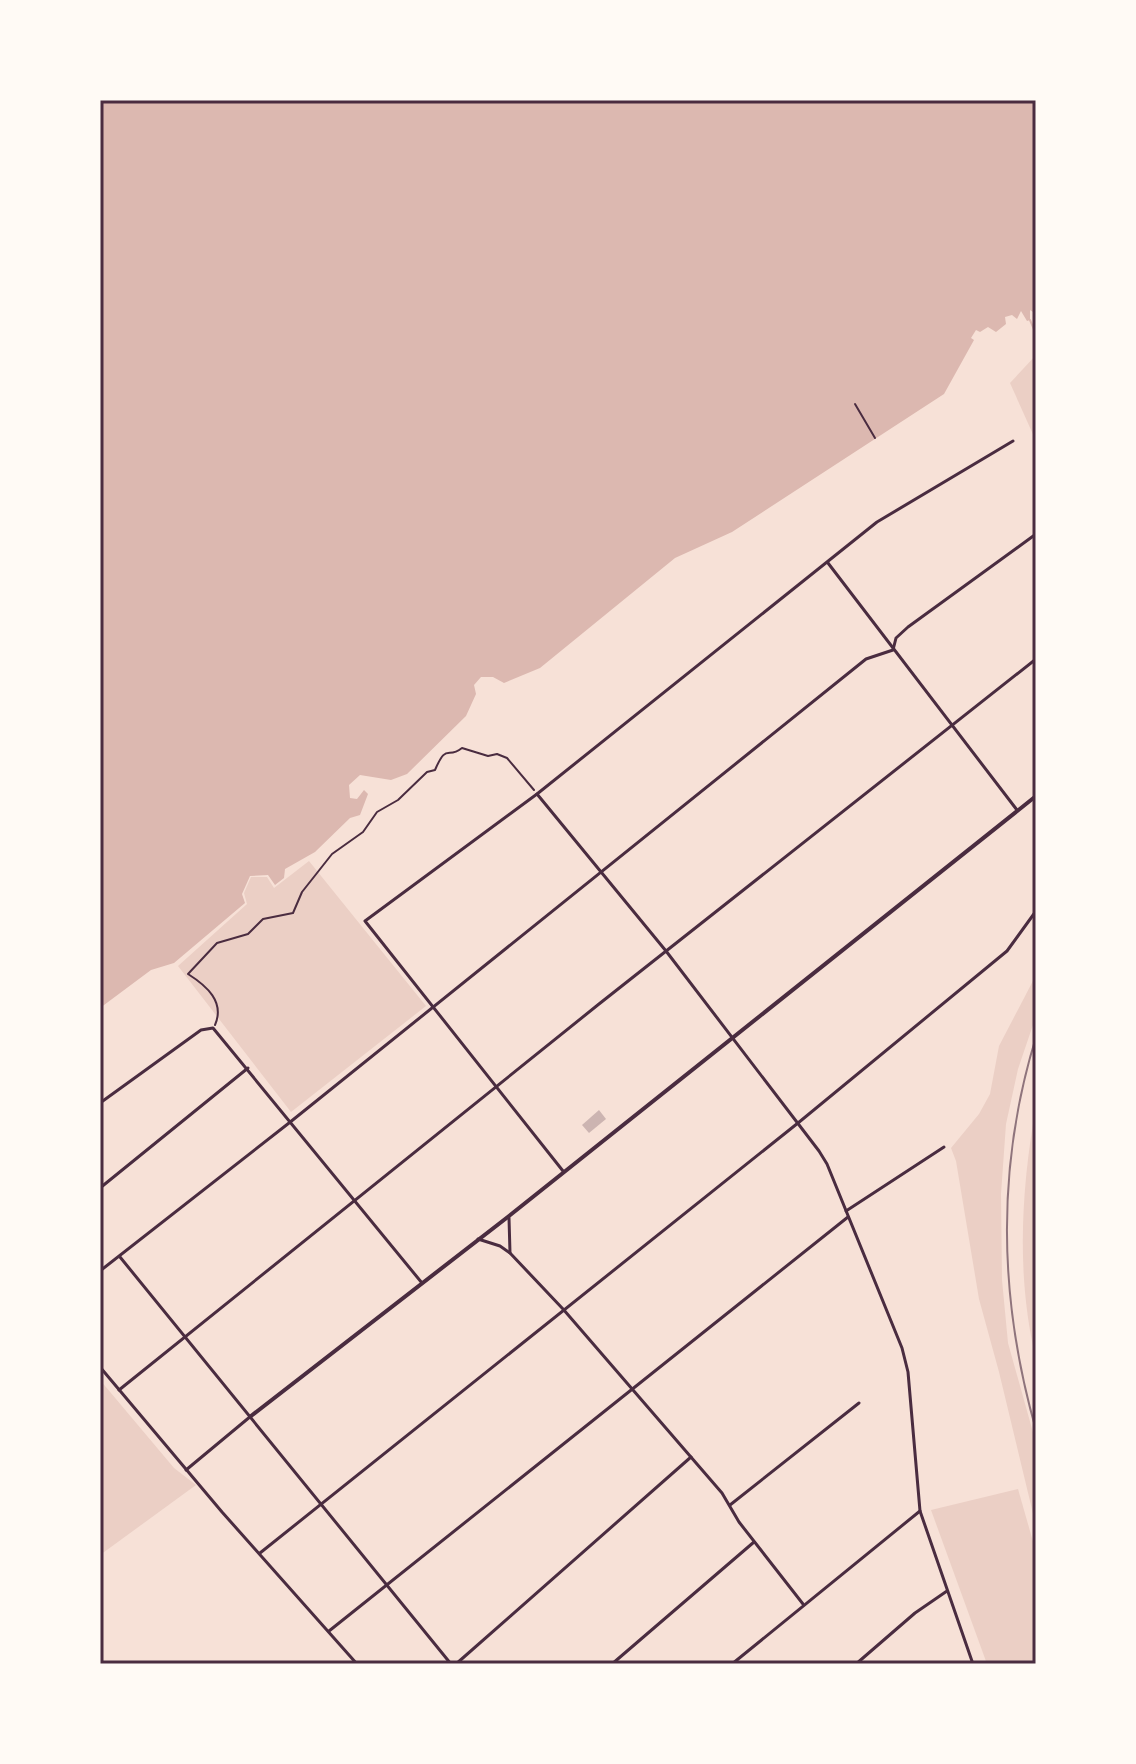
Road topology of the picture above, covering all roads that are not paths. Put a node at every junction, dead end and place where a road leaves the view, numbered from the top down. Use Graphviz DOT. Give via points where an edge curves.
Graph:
graph roads {
  1 [pos="1013,441"];
  2 [pos="1036,534"];
  3 [pos="828,563"];
  4 [pos="893,650"];
  5 [pos="1036,659"];
  6 [pos="951,726"];
  7 [pos="537,794"];
  8 [pos="1036,796"];
  9 [pos="1017,810"];
  10 [pos="600,872"];
  11 [pos="1036,911"];
  12 [pos="666,951"];
  13 [pos="434,1006"];
  14 [pos="731,1038"];
  15 [pos="248,1068"];
  16 [pos="498,1087"];
  17 [pos="100,1103"];
  18 [pos="289,1123"];
  19 [pos="798,1123"];
  20 [pos="944,1147"];
  21 [pos="563,1171"];
  22 [pos="100,1188"];
  23 [pos="352,1201"];
  24 [pos="846,1211"];
  25 [pos="509,1216"];
  26 [pos="848,1217"];
  27 [pos="478,1239"];
  28 [pos="510,1253"];
  29 [pos="119,1256"];
  30 [pos="100,1271"];
  31 [pos="422,1283"];
  32 [pos="563,1309"];
  33 [pos="184,1337"];
  34 [pos="100,1367"];
  35 [pos="632,1389"];
  36 [pos="119,1390"];
  37 [pos="859,1403"];
  38 [pos="251,1416"];
  39 [pos="691,1457"];
  40 [pos="186,1470"];
  41 [pos="321,1503"];
  42 [pos="730,1506"];
  43 [pos="920,1511"];
  44 [pos="754,1542"];
  45 [pos="260,1553"];
  46 [pos="386,1584"];
  47 [pos="947,1591"];
  48 [pos="803,1604"];
  49 [pos="329,1631"];
  50 [pos="357,1664"];
  51 [pos="453,1664"];
  52 [pos="612,1664"];
  53 [pos="732,1664"];
  54 [pos="856,1664"];
  55 [pos="973,1664"];
  1 -- 3 [label="street" via="877,522"];
  2 -- 4 [label="street" via="908,627 896,638"];
  3 -- 4 [label="street"];
  3 -- 7 [label="street"];
  4 -- 6 [label="street"];
  4 -- 10 [label="street" via="866,659"];
  5 -- 6 [label="street"];
  6 -- 9 [label="street"];
  6 -- 12 [label="street"];
  7 -- 10 [label="street"];
  7 -- 13 [label="street" via="367,919 366,926"];
  8 -- 9 [label="street"];
  9 -- 14 [label="street"];
  10 -- 12 [label="street"];
  10 -- 13 [label="street"];
  11 -- 19 [label="street" via="1007,951"];
  12 -- 14 [label="street"];
  12 -- 16 [label="street"];
  13 -- 16 [label="street"];
  13 -- 18 [label="street"];
  14 -- 19 [label="street"];
  14 -- 21 [label="street"];
  15 -- 17 [label="street" via="213,1028 201,1030"];
  15 -- 18 [label="street"];
  15 -- 22 [label="street"];
  16 -- 21 [label="street"];
  16 -- 23 [label="street"];
  18 -- 23 [label="street"];
  18 -- 29 [label="street"];
  19 -- 24 [label="street" via="827,1164"];
  19 -- 32 [label="street"];
  20 -- 24 [label="street"];
  21 -- 25 [label="street"];
  23 -- 31 [label="street"];
  23 -- 33 [label="street"];
  24 -- 26 [label="street"];
  25 -- 27 [label="street"];
  25 -- 28 [label="street"];
  26 -- 35 [label="street"];
  26 -- 43 [label="street" via="906,1364"];
  27 -- 28 [label="street"];
  27 -- 31 [label="street"];
  28 -- 32 [label="street"];
  29 -- 30 [label="street"];
  29 -- 33 [label="street"];
  31 -- 38 [label="street"];
  32 -- 35 [label="street"];
  32 -- 41 [label="street"];
  33 -- 36 [label="street"];
  33 -- 38 [label="street"];
  34 -- 36 [label="street"];
  35 -- 39 [label="street"];
  35 -- 46 [label="street"];
  36 -- 40 [label="street"];
  37 -- 42 [label="street"];
  38 -- 40 [label="street"];
  38 -- 41 [label="street"];
  39 -- 42 [label="street"];
  39 -- 51 [label="street"];
  40 -- 45 [label="street"];
  41 -- 45 [label="street"];
  41 -- 46 [label="street"];
  42 -- 44 [label="street"];
  43 -- 47 [label="street"];
  43 -- 48 [label="street"];
  44 -- 48 [label="street"];
  44 -- 52 [label="street"];
  45 -- 49 [label="street"];
  46 -- 49 [label="street"];
  46 -- 51 [label="street"];
  47 -- 54 [label="street"];
  47 -- 55 [label="street"];
  48 -- 53 [label="street"];
  49 -- 50 [label="street"];
}
